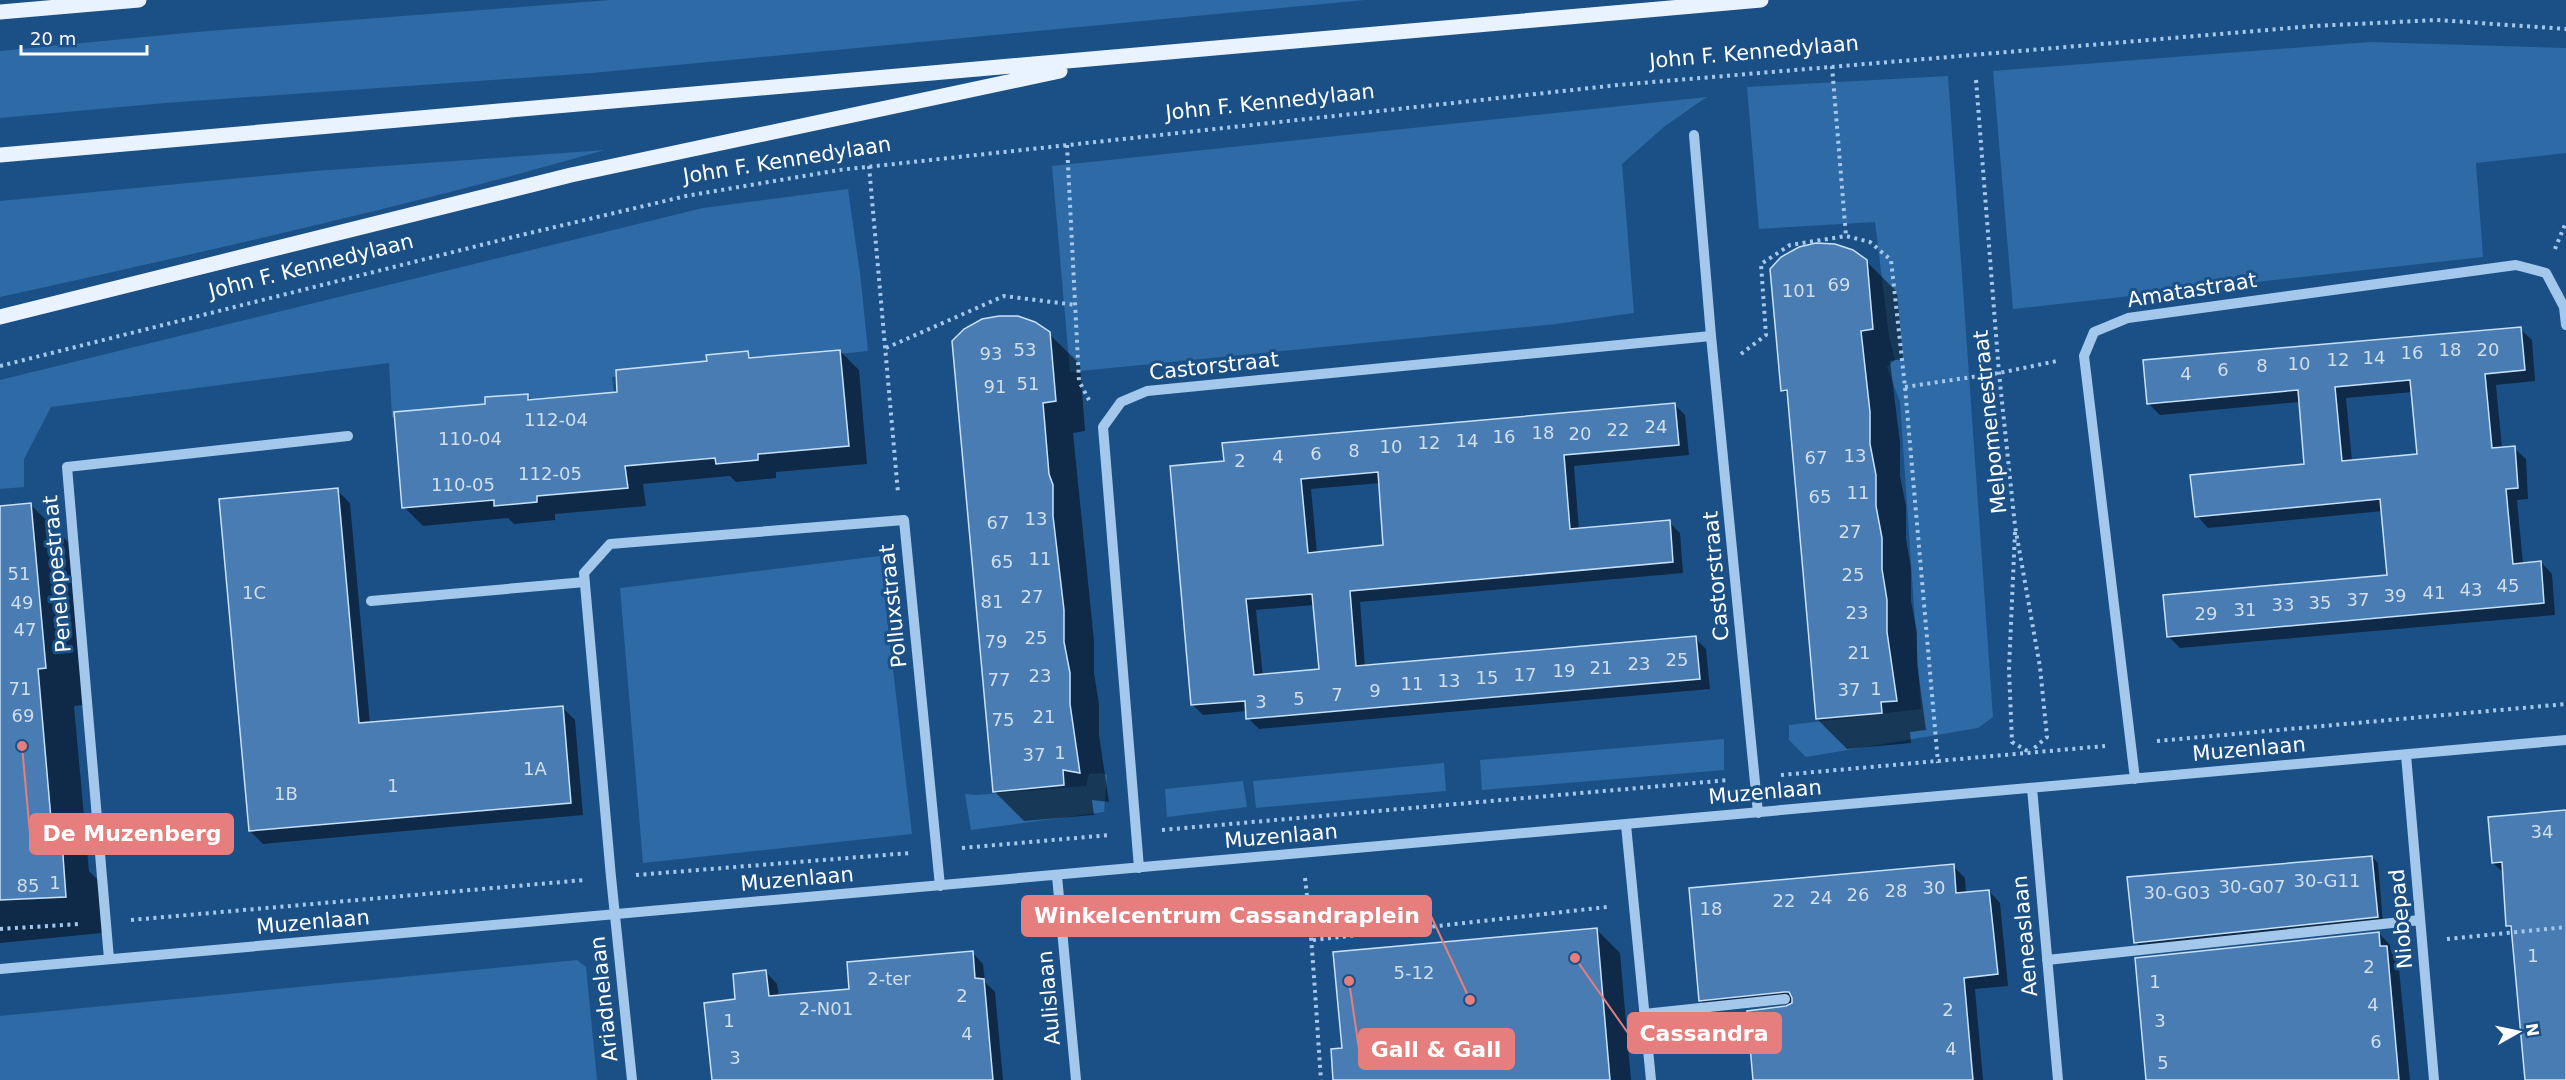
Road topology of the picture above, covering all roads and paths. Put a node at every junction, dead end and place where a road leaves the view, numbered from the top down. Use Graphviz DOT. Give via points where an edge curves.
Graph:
graph roads {
  1 [pos="139,0"];
  2 [pos="1761,0"];
  3 [pos="0,12"];
  4 [pos="2566,30"];
  5 [pos="1121,57"];
  6 [pos="1832,66"];
  7 [pos="1976,80"];
  8 [pos="1694,135"];
  9 [pos="1067,145"];
  10 [pos="0,155"];
  11 [pos="869,166"];
  12 [pos="1846,236"];
  13 [pos="1076,305"];
  14 [pos="0,317"];
  15 [pos="2566,325"];
  16 [pos="1711,336"];
  17 [pos="886,348"];
  18 [pos="2084,356"];
  19 [pos="1,365"];
  20 [pos="2000,373"];
  21 [pos="1717,374"];
  22 [pos="1905,387"];
  23 [pos="1103,427"];
  24 [pos="348,436"];
  25 [pos="904,520"];
  26 [pos="2015,525"];
  27 [pos="585,582"];
  28 [pos="371,601"];
  29 [pos="2566,704"];
  30 [pos="1935,736"];
  31 [pos="2566,740"];
  32 [pos="2130,744"];
  33 [pos="2030,752"];
  34 [pos="2406,755"];
  35 [pos="1755,777"];
  36 [pos="2135,779"];
  37 [pos="2032,788"];
  38 [pos="1758,813"];
  39 [pos="1626,825"];
  40 [pos="1137,832"];
  41 [pos="937,850"];
  42 [pos="1302,853"];
  43 [pos="1139,868"];
  44 [pos="1057,876"];
  45 [pos="610,877"];
  46 [pos="940,886"];
  47 [pos="1634,904"];
  48 [pos="614,914"];
  49 [pos="2420,920"];
  50 [pos="107,922"];
  51 [pos="2566,927"];
  52 [pos="0,929"];
  53 [pos="1313,940"];
  54 [pos="2422,942"];
  55 [pos="109,959"];
  56 [pos="2047,960"];
  57 [pos="0,969"];
  58 [pos="1785,999"];
  59 [pos="1644,1014"];
  60 [pos="632,1080"];
  61 [pos="1076,1080"];
  62 [pos="1321,1080"];
  63 [pos="1651,1080"];
  64 [pos="2058,1080"];
  65 [pos="2434,1080"];
  1 -- 3 [label="main road"];
  2 -- 5 [label="main road"];
  4 -- 6 [label="path, John F. Kennedylaan" via="2426,21 2314,26"];
  5 -- 10 [label="main road"];
  5 -- 14 [label="main road" via="571,175"];
  6 -- 9 [label="path, John F. Kennedylaan"];
  6 -- 12 [label="path"];
  7 -- 20 [label="path, Melpomenestraat"];
  8 -- 16 [label="street, Castorstraat"];
  9 -- 11 [label="path, John F. Kennedylaan"];
  9 -- 13 [label="path"];
  11 -- 17 [label="path"];
  11 -- 19 [label="path, John F. Kennedylaan" via="663,202"];
  12 -- 21 [label="path" via="1791,245 1761,264 1766,335"];
  12 -- 22 [label="path" via="1870,242 1892,260"];
  13 -- 17 [label="path" via="1004,296"];
  13 -- 23 [label="path" via="1079,381"];
  15 -- 18 [label="street, Amatastraat" via="2564,307 2546,273 2516,265 2128,318 2094,332"];
  16 -- 21 [label="street, Castorstraat"];
  16 -- 23 [label="street, Castorstraat" via="1147,391 1121,402"];
  17 -- 25 [label="path"];
  18 -- 20 [label="path"];
  18 -- 32 [label="street"];
  20 -- 22 [label="path"];
  20 -- 26 [label="path, Melpomenestraat"];
  21 -- 35 [label="street, Castorstraat"];
  22 -- 30 [label="path"];
  23 -- 40 [label="street"];
  24 -- 50 [label="street, Penelopestraat" via="67,467"];
  25 -- 27 [label="street, Polluxstraat" via="609,544 584,573"];
  25 -- 41 [label="street, Polluxstraat"];
  26 -- 33 [label="path, Melpomenestraat" via="2040,667 2047,737"];
  26 -- 33 [label="path" via="2009,669 2012,742"];
  27 -- 28 [label="street"];
  27 -- 45 [label="street"];
  29 -- 32 [label="path, Muzenlaan"];
  31 -- 34 [label="street, Muzenlaan"];
  32 -- 33 [label="path, Muzenlaan"];
  32 -- 36 [label="street"];
  33 -- 35 [label="path, Muzenlaan"];
  34 -- 36 [label="street, Muzenlaan"];
  34 -- 49 [label="street, Niobepad"];
  35 -- 38 [label="street, Castorstraat"];
  35 -- 40 [label="path, Muzenlaan"];
  36 -- 37 [label="street, Muzenlaan"];
  37 -- 38 [label="street, Muzenlaan"];
  37 -- 56 [label="street, Aeneaslaan"];
  38 -- 39 [label="street, Muzenlaan"];
  39 -- 42 [label="street, Muzenlaan"];
  39 -- 47 [label="street"];
  40 -- 41 [label="path, Muzenlaan"];
  40 -- 43 [label="street"];
  41 -- 45 [label="path, Muzenlaan"];
  41 -- 46 [label="street, Polluxstraat"];
  42 -- 43 [label="street, Muzenlaan"];
  42 -- 53 [label="path"];
  43 -- 44 [label="street, Muzenlaan"];
  44 -- 46 [label="street, Muzenlaan"];
  44 -- 61 [label="street, Aulislaan"];
  45 -- 48 [label="street"];
  45 -- 50 [label="path, Muzenlaan"];
  46 -- 48 [label="street, Muzenlaan"];
  47 -- 53 [label="path"];
  47 -- 59 [label="street"];
  48 -- 55 [label="street, Muzenlaan"];
  48 -- 60 [label="street, Ariadnelaan"];
  49 -- 54 [label="street, Niobepad"];
  49 -- 56 [label="street"];
  50 -- 52 [label="path, Muzenlaan"];
  50 -- 55 [label="street, Penelopestraat"];
  51 -- 54 [label="path"];
  53 -- 62 [label="path"];
  54 -- 65 [label="street, Niobepad"];
  55 -- 57 [label="street, Muzenlaan"];
  56 -- 64 [label="street, Aeneaslaan"];
  58 -- 59 [label="street"];
  59 -- 63 [label="street"];
}
